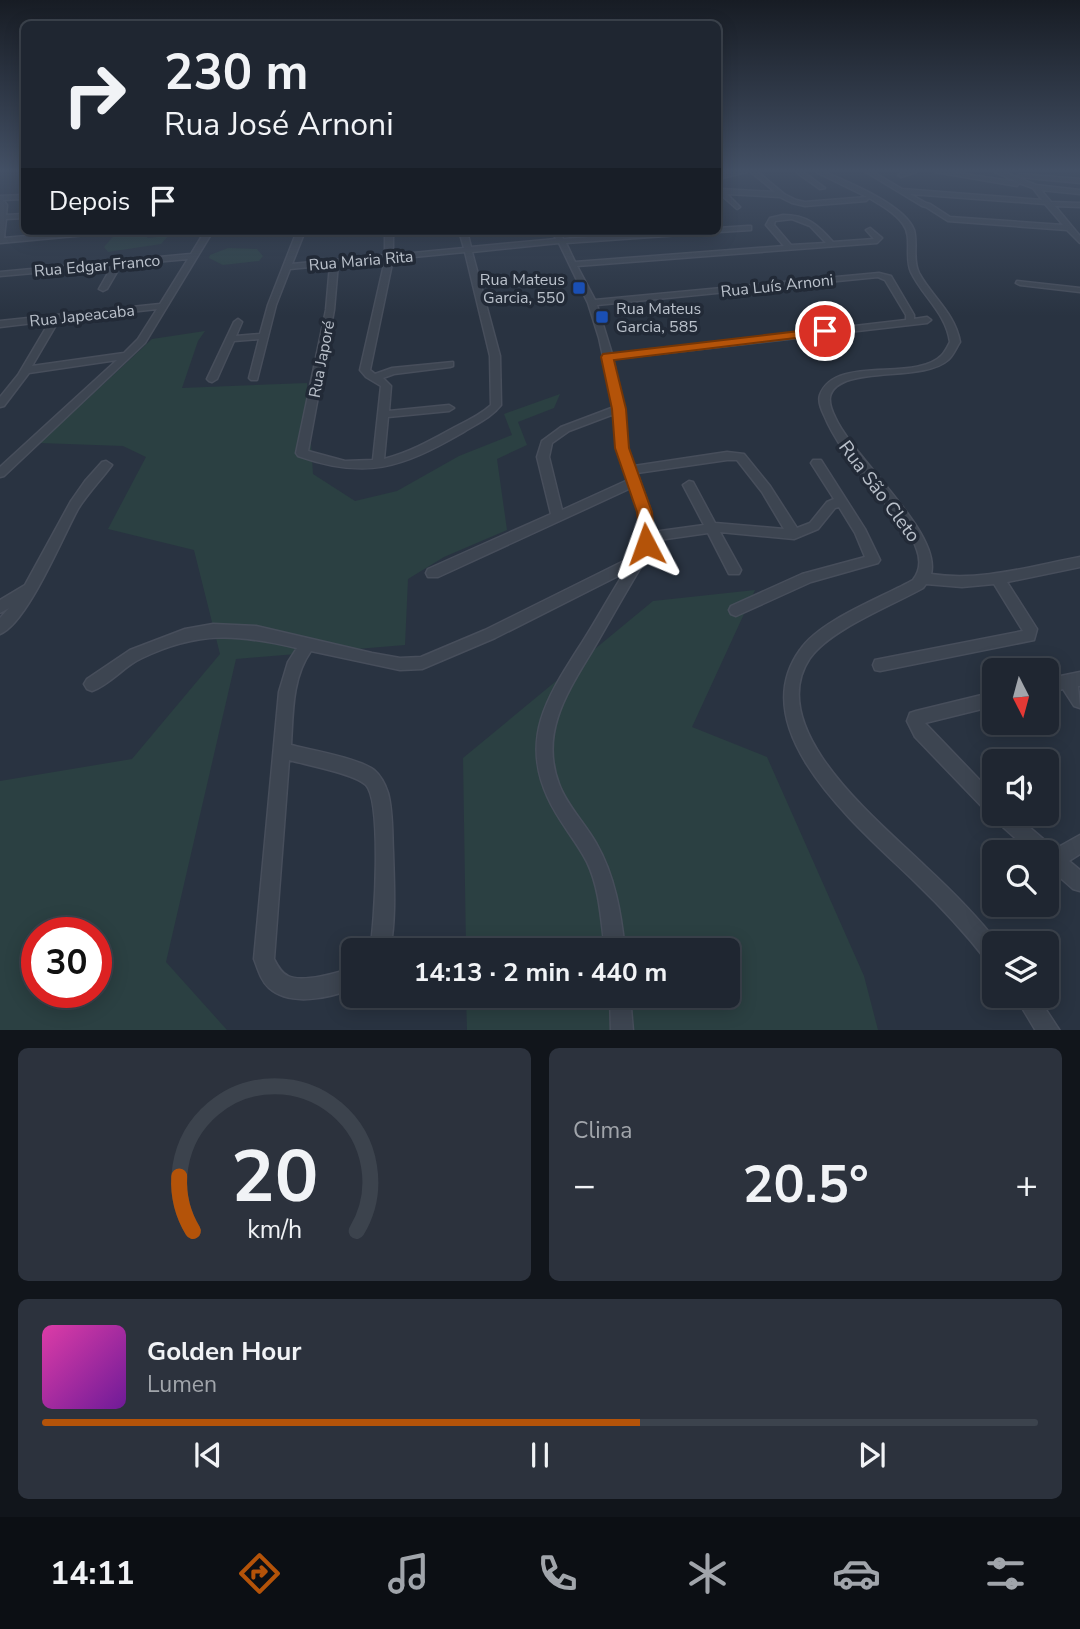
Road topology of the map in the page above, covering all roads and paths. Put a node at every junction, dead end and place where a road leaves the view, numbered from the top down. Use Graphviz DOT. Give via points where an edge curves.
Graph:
graph roads {
  1 [pos="3,220"];
  2 [pos="772,220"];
  3 [pos="809,220"];
  4 [pos="902,220"];
  5 [pos="962,220"];
  6 [pos="1063,220"];
  7 [pos="748,228"];
  8 [pos="1069,228"];
  9 [pos="721,230"];
  10 [pos="870,230"];
  11 [pos="51,235"];
  12 [pos="207,235"];
  13 [pos="299,235"];
  14 [pos="389,235"];
  15 [pos="464,235"];
  16 [pos="603,235"];
  17 [pos="559,236"];
  18 [pos="0,241"];
  19 [pos="1080,241"];
  20 [pos="832,244"];
  21 [pos="789,247"];
  22 [pos="468,250"];
  23 [pos="194,256"];
  24 [pos="390,258"];
  25 [pos="118,263"];
  26 [pos="334,263"];
  27 [pos="573,264"];
  28 [pos="286,267"];
  29 [pos="0,274"];
  30 [pos="879,275"];
  31 [pos="1020,283"];
  32 [pos="103,289"];
  33 [pos="1080,290"];
  34 [pos="592,303"];
  35 [pos="164,306"];
  36 [pos="55,318"];
  37 [pos="927,320"];
  38 [pos="238,322"];
  39 [pos="910,322"];
  40 [pos="0,324"];
  41 [pos="264,336"];
  42 [pos="230,339"];
  43 [pos="128,355"];
  44 [pos="608,357"];
  45 [pos="450,364"];
  46 [pos="27,370"];
  47 [pos="376,377"];
  48 [pos="254,378"];
  49 [pos="212,379"];
  50 [pos="0,404"];
  51 [pos="449,408"];
  52 [pos="619,409"];
  53 [pos="386,414"];
  54 [pos="817,463"];
  55 [pos="378,465"];
  56 [pos="106,466"];
  57 [pos="0,473"];
  58 [pos="632,476"];
  59 [pos="689,485"];
  60 [pos="841,501"];
  61 [pos="558,517"];
  62 [pos="711,527"];
  63 [pos="794,534"];
  64 [pos="647,537"];
  65 [pos="639,559"];
  66 [pos="1080,563"];
  67 [pos="734,570"];
  68 [pos="433,573"];
  69 [pos="997,577"];
  70 [pos="923,578"];
  71 [pos="29,589"];
  72 [pos="0,607"];
  73 [pos="736,610"];
  74 [pos="0,628"];
  75 [pos="307,645"];
  76 [pos="880,665"];
  77 [pos="1073,680"];
  78 [pos="92,684"];
  79 [pos="1080,701"];
  80 [pos="982,702"];
  81 [pos="916,718"];
  82 [pos="282,750"];
  83 [pos="982,795"];
  84 [pos="1013,826"];
  85 [pos="1026,840"];
  86 [pos="1080,844"];
  87 [pos="1059,855"];
  88 [pos="1059,869"];
  89 [pos="1080,882"];
  90 [pos="384,938"];
  91 [pos="614,938"];
  92 [pos="982,940"];
  93 [pos="341,982"];
  94 [pos="621,1008"];
  95 [pos="1033,1008"];
  96 [pos="622,1030"];
  97 [pos="1048,1030"];
  1 -- 18 [label="street"];
  2 -- 21 [label="street"];
  3 -- 20 [label="street"];
  4 -- 70 [label="street, Rua São Cleto" via="913,245 914,268 955,337 953,349 939,364 921,370 846,379 824,396 824,410 914,530 926,559"];
  5 -- 8 [label="street"];
  6 -- 8 [label="street"];
  7 -- 9 [label="street"];
  8 -- 19 [label="street"];
  10 -- 20 [label="street" via="877,241"];
  11 -- 18 [label="street"];
  12 -- 23 [label="street"];
  13 -- 28 [label="street"];
  14 -- 24 [label="street"];
  15 -- 22 [label="street"];
  16 -- 17 [label="street"];
  17 -- 22 [label="street, Rua Maria Rita"];
  17 -- 27 [label="street"];
  20 -- 21 [label="street"];
  21 -- 27 [label="street"];
  22 -- 24 [label="street, Rua Maria Rita"];
  22 -- 55 [label="street" via="495,356 496,405 428,447"];
  23 -- 25 [label="street, Rua Edgar Franco"];
  23 -- 35 [label="street"];
  24 -- 26 [label="street, Rua Maria Rita"];
  24 -- 47 [label="street" via="365,370"];
  25 -- 29 [label="street, Rua Edgar Franco"];
  25 -- 32 [label="street"];
  26 -- 28 [label="street, Rua Maria Rita"];
  26 -- 55 [label="street, Rua Japoré" via="330,310 302,453 346,467"];
  27 -- 34 [label="street"];
  28 -- 41 [label="street"];
  30 -- 34 [label="street, Rua Luís Arnoni"];
  30 -- 39 [label="street" via="888,278"];
  31 -- 33 [label="street"];
  34 -- 44 [label="street"];
  35 -- 36 [label="street, Rua Japeacaba"];
  35 -- 43 [label="street"];
  36 -- 40 [label="street, Rua Japeacaba"];
  36 -- 46 [label="street"];
  37 -- 39 [label="street"];
  38 -- 42 [label="street"];
  39 -- 44 [label="street"];
  41 -- 42 [label="street"];
  41 -- 48 [label="street"];
  42 -- 49 [label="street"];
  43 -- 46 [label="street"];
  43 -- 57 [label="street"];
  44 -- 52 [label="street"];
  45 -- 47 [label="street"];
  46 -- 50 [label="street"];
  47 -- 53 [label="street" via="386,386"];
  51 -- 53 [label="street"];
  52 -- 58 [label="street" via="622,448"];
  52 -- 61 [label="street" via="565,429 547,441 543,457"];
  53 -- 55 [label="street"];
  54 -- 60 [label="street"];
  56 -- 71 [label="street" via="78,495"];
  58 -- 61 [label="street"];
  58 -- 63 [label="street" via="740,457"];
  58 -- 64 [label="street" via="645,512"];
  59 -- 62 [label="street"];
  60 -- 63 [label="street" via="831,505 814,526"];
  60 -- 73 [label="street" via="861,532 872,562 807,578"];
  61 -- 68 [label="street"];
  62 -- 63 [label="street"];
  62 -- 64 [label="street"];
  62 -- 67 [label="street"];
  64 -- 65 [label="street"];
  65 -- 75 [label="street" via="432,660 400,664"];
  65 -- 91 [label="street" via="556,693 543,755 551,784 605,881"];
  66 -- 69 [label="street"];
  69 -- 70 [label="street" via="943,583"];
  69 -- 76 [label="street" via="1030,636"];
  70 -- 92 [label="street" via="814,644 801,660 789,697 804,743 832,785"];
  71 -- 72 [label="street"];
  71 -- 74 [label="street"];
  75 -- 78 [label="street" via="237,629 185,635 135,654"];
  75 -- 82 [label="street" via="291,672"];
  77 -- 79 [label="street"];
  80 -- 81 [label="street"];
  81 -- 83 [label="street" via="921,732"];
  82 -- 90 [label="street" via="362,772 377,788 382,812"];
  82 -- 93 [label="street" via="264,959 268,972 288,989"];
  84 -- 85 [label="street"];
  86 -- 87 [label="street"];
  88 -- 89 [label="street"];
  94 -- 96 [label="street"];
  95 -- 97 [label="street"];
}
